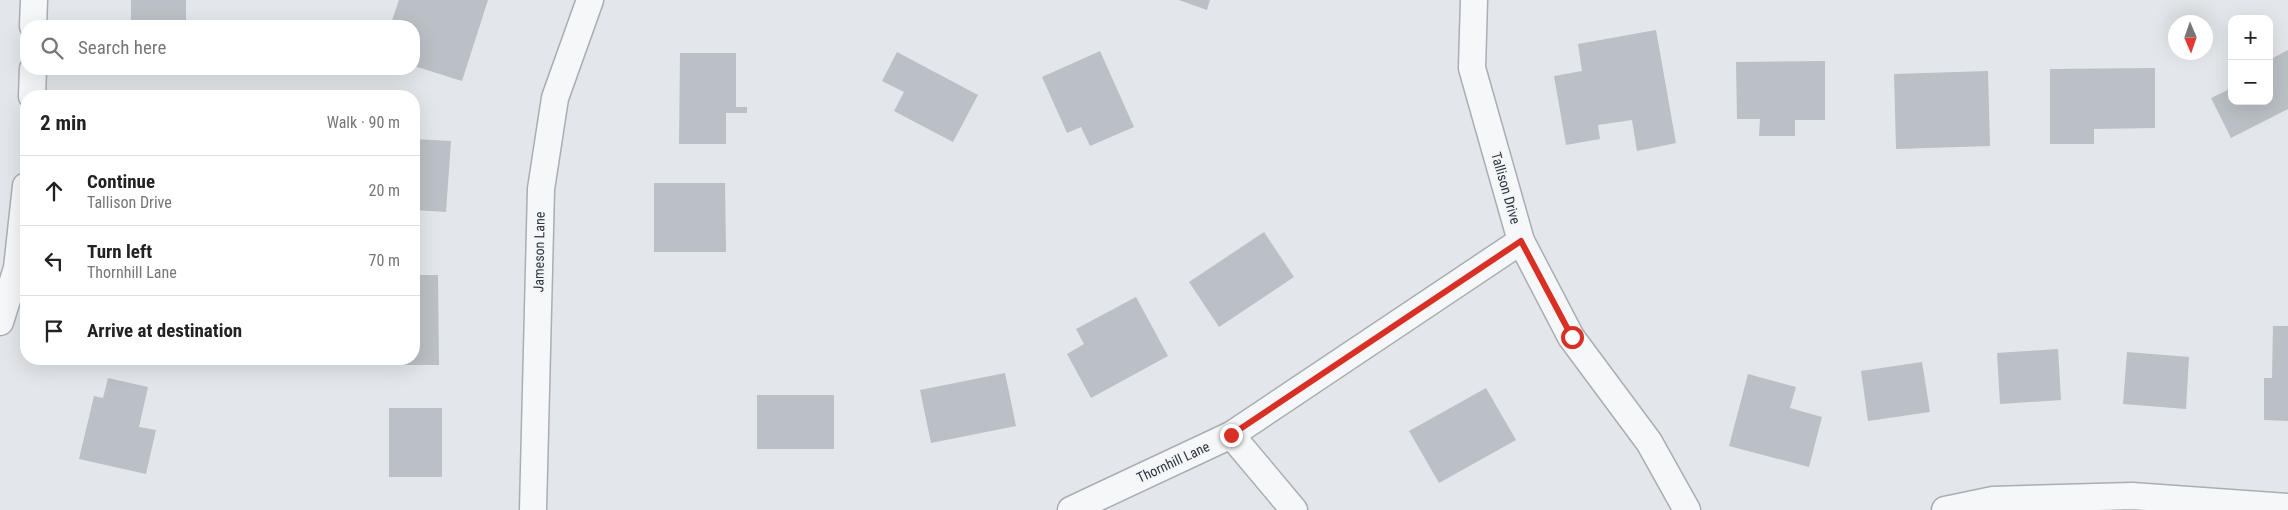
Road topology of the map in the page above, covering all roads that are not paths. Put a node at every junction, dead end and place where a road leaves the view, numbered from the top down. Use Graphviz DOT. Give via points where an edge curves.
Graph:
graph roads {
  1 [pos="34,0"];
  2 [pos="590,0"];
  3 [pos="1474,0"];
  4 [pos="34,20"];
  5 [pos="33,75"];
  6 [pos="32,90"];
  7 [pos="20,241"];
  8 [pos="1521,241"];
  9 [pos="0,322"];
  10 [pos="1231,435"];
  11 [pos="2288,507"];
  12 [pos="533,510"];
  13 [pos="1071,510"];
  14 [pos="1294,510"];
  15 [pos="1687,510"];
  16 [pos="1945,510"];
  1 -- 4 [label="street"];
  2 -- 12 [label="street, Jameson Lane" via="556,98 541,189"];
  3 -- 8 [label="street, Tallison Drive" via="1472,68"];
  5 -- 6 [label="street"];
  7 -- 9 [label="street" via="17,268"];
  8 -- 10 [label="street, Thornhill Lane"];
  8 -- 15 [label="street, Tallison Drive" via="1572,337 1649,442"];
  10 -- 13 [label="street, Thornhill Lane"];
  10 -- 14 [label="street"];
  11 -- 16 [label="street" via="2132,496 1993,500"];
}
